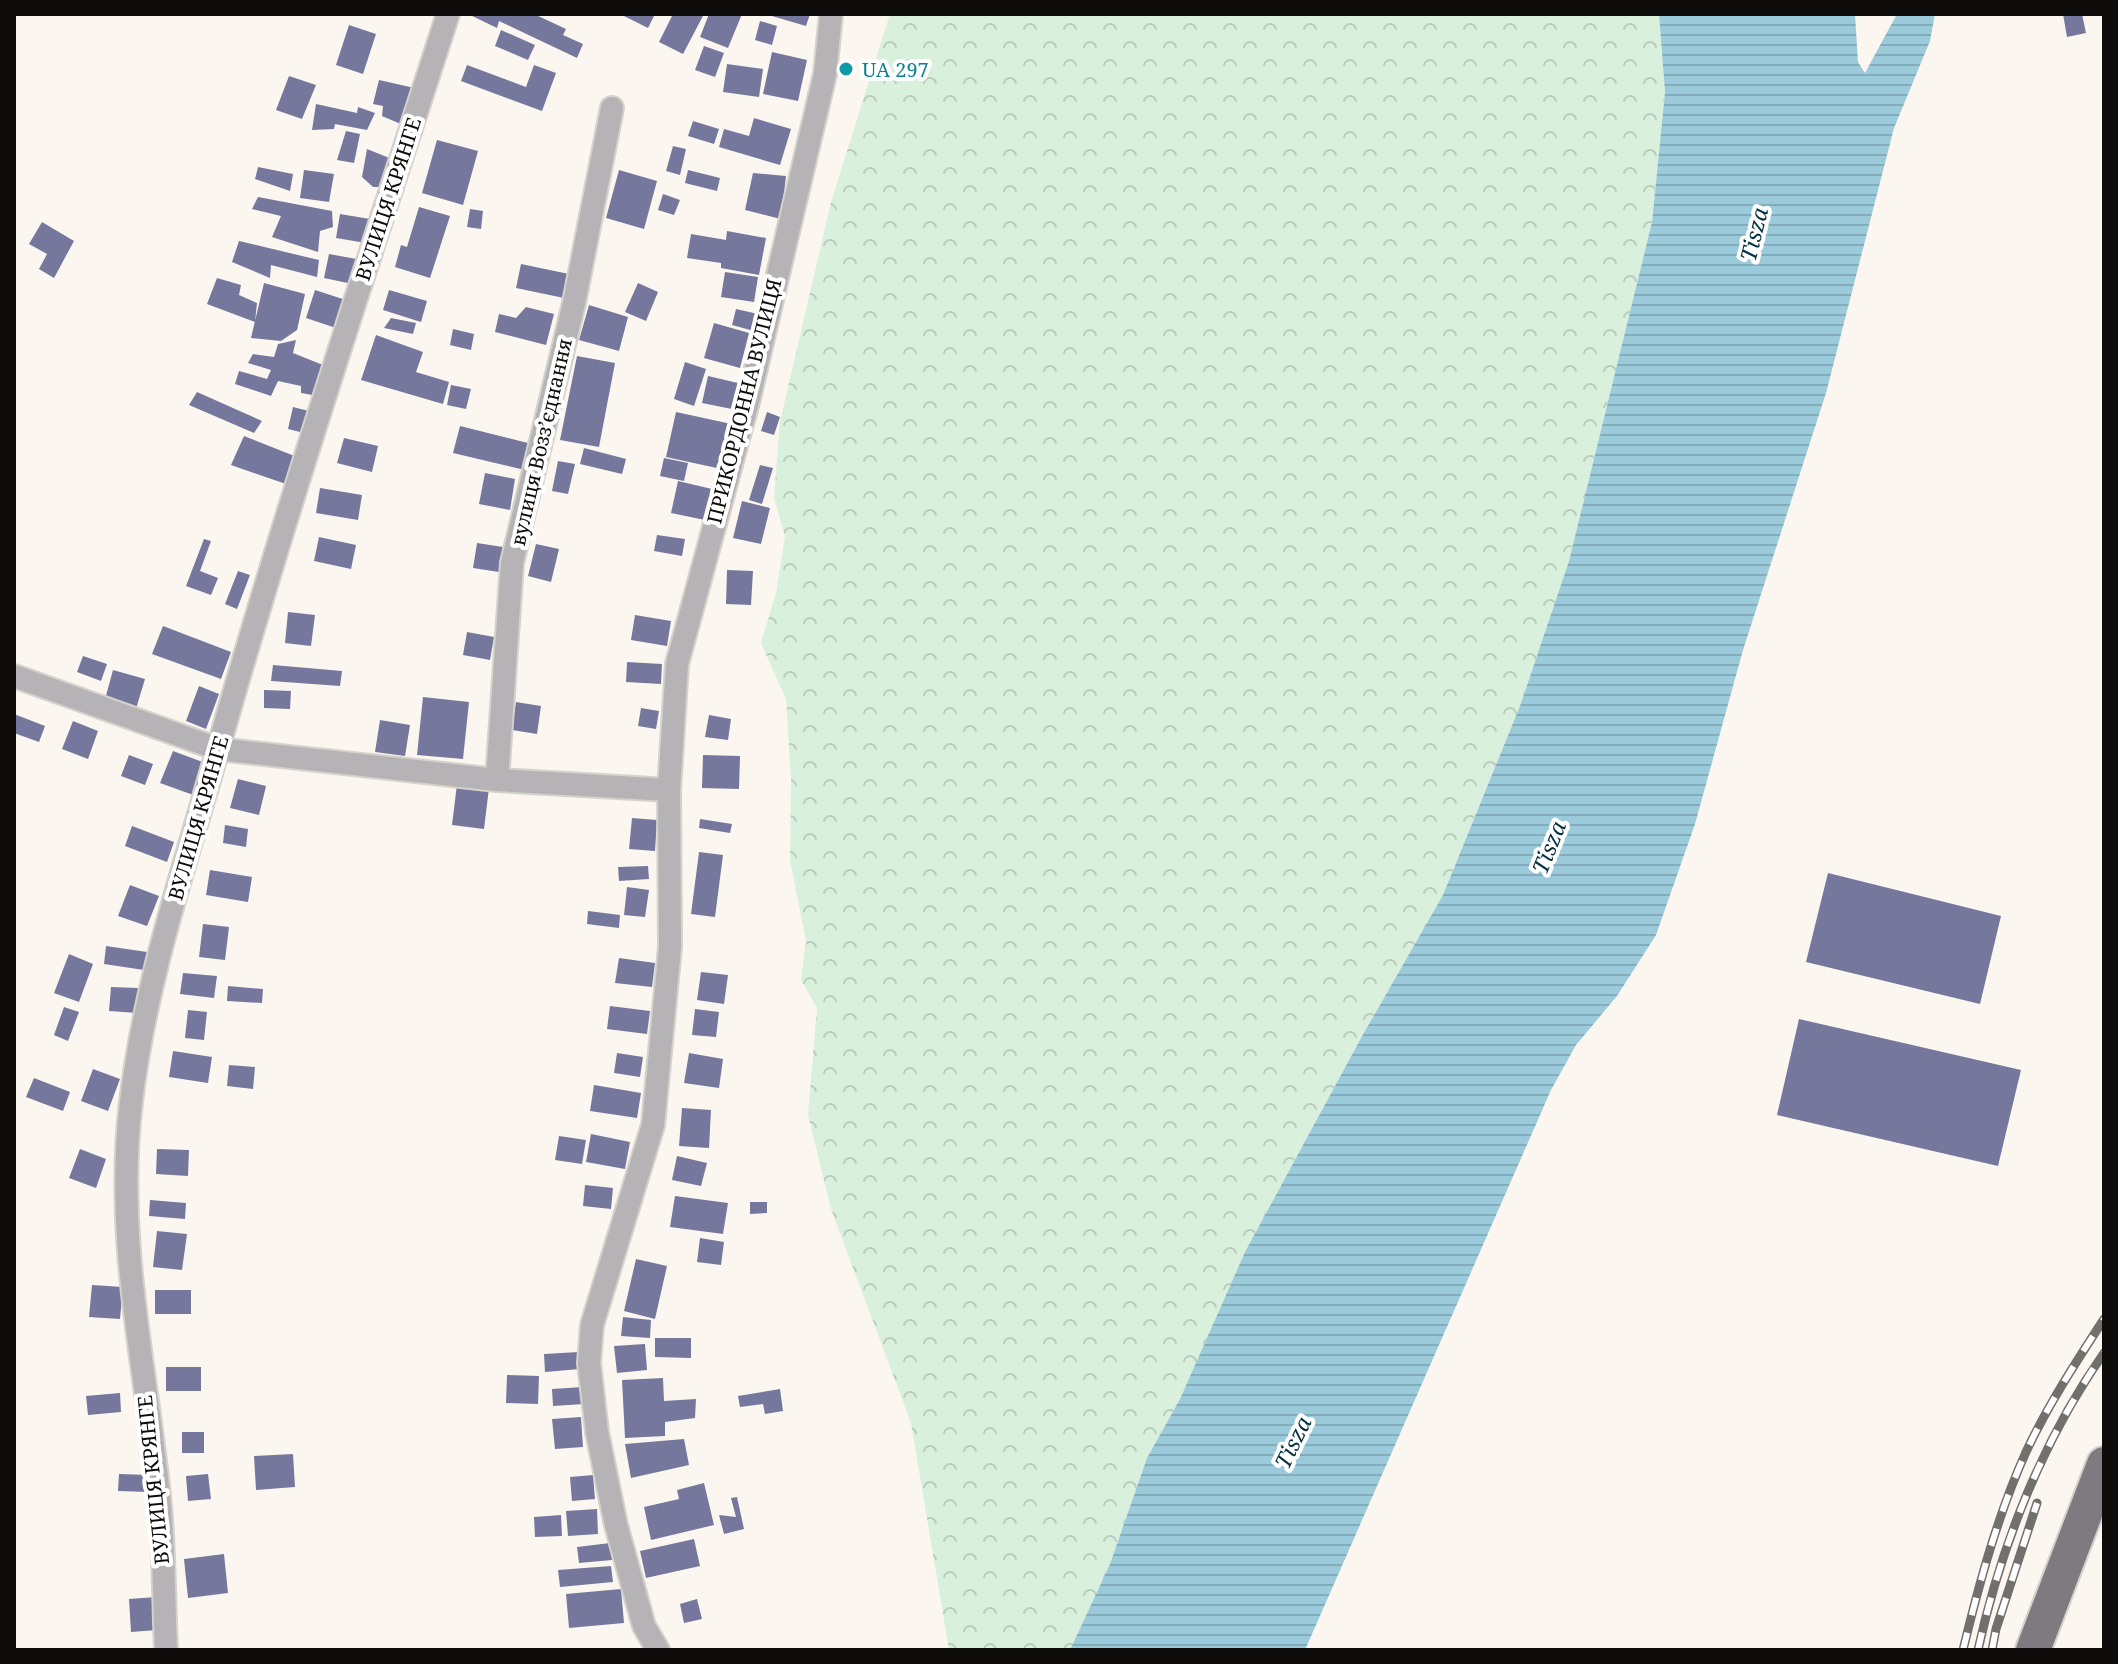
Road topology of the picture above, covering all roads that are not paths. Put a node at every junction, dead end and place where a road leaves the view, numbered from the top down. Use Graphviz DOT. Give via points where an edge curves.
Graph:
graph roads {
  1 [pos="448,14"];
  2 [pos="831,14"];
  3 [pos="612,108"];
  4 [pos="14,676"];
  5 [pos="218,749"];
  6 [pos="497,780"];
  7 [pos="669,790"];
  8 [pos="2104,1464"];
  9 [pos="166,1650"];
  10 [pos="658,1650"];
  11 [pos="2033,1650"];
  1 -- 5 [label="street, ВУЛИЦЯ КРЯНГЕ" via="258,606"];
  2 -- 7 [label="street, ПРИКОРДОННА ВУЛИЦЯ" via="825,74 749,398 677,664"];
  3 -- 6 [label="street, вулиця Воззʼєднання" via="574,303 512,563"];
  4 -- 5 [label="street"];
  5 -- 6 [label="street"];
  5 -- 9 [label="street, ВУЛИЦЯ КРЯНГЕ" via="155,967 130,1105 127,1226 134,1330 160,1508"];
  6 -- 7 [label="street"];
  7 -- 10 [label="street, ПРИКОРДОННА ВУЛИЦЯ" via="670,947 653,1125 601,1286 589,1363 616,1525 644,1626"];
  8 -- 11 [label="main road"];
}
